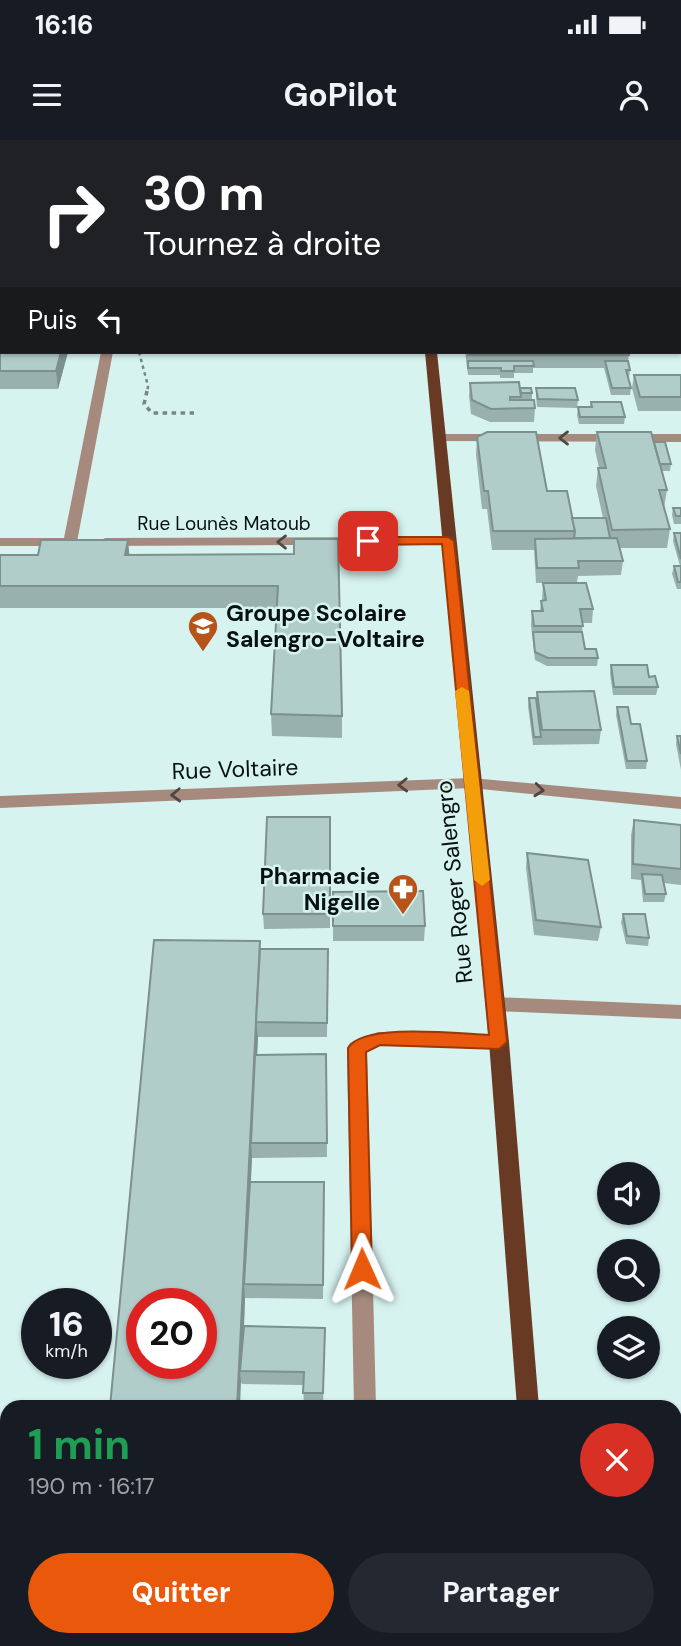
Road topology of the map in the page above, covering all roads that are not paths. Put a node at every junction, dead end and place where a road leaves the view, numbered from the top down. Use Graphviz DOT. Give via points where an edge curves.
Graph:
graph roads {
  1 [pos="107,354"];
  2 [pos="431,354"];
  3 [pos="438,438"];
  4 [pos="681,438"];
  5 [pos="448,541"];
  6 [pos="0,542"];
  7 [pos="82,542"];
  8 [pos="471,783"];
  9 [pos="0,802"];
  10 [pos="681,803"];
  11 [pos="495,1004"];
  12 [pos="681,1012"];
  13 [pos="499,1042"];
  14 [pos="365,1400"];
  15 [pos="527,1400"];
  1 -- 7 [label="street"];
  2 -- 3 [label="main road, Rue Roger Salengro"];
  4 -- 3 [label="street, one-way"];
  3 -- 5 [label="main road, Rue Roger Salengro"];
  5 -- 7 [label="street, Rue Lounès Matoub, one-way"];
  5 -- 8 [label="main road, Rue Roger Salengro"];
  6 -- 7 [label="street, Rue Lounès Matoub"];
  8 -- 9 [label="street, Rue Voltaire, one-way"];
  8 -- 10 [label="street, Rue Voltaire, one-way"];
  8 -- 11 [label="main road, Rue Roger Salengro"];
  11 -- 12 [label="street"];
  11 -- 13 [label="main road, Rue Roger Salengro"];
  13 -- 14 [label="street" via="379,1039 357,1048"];
  13 -- 15 [label="main road, Rue Roger Salengro"];
}
